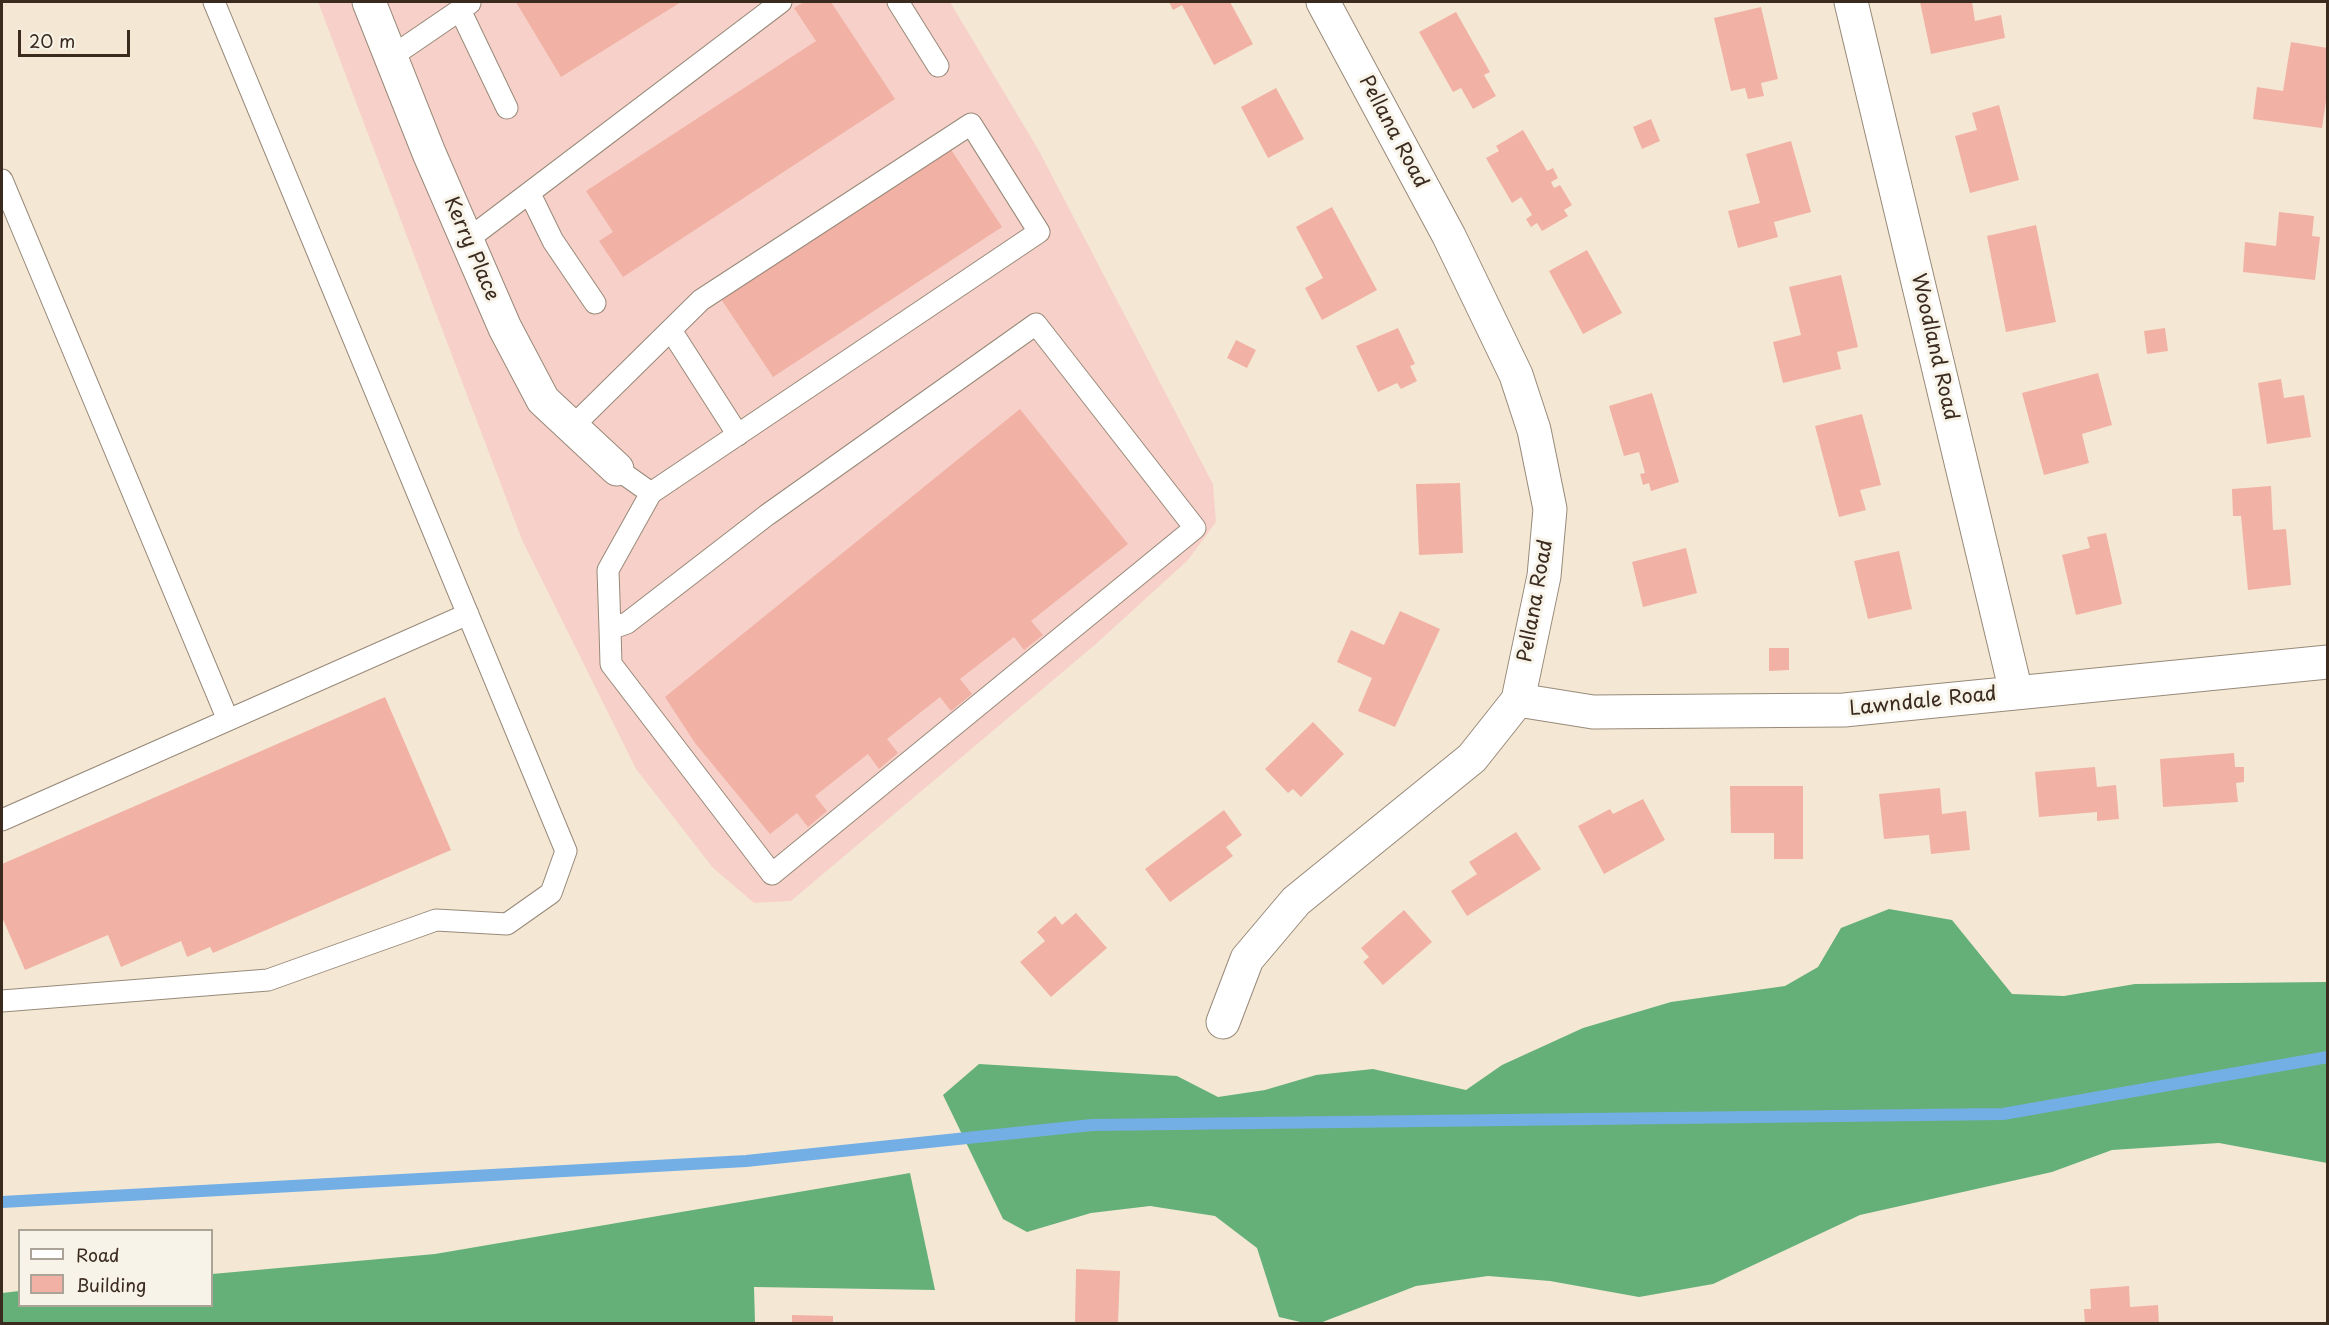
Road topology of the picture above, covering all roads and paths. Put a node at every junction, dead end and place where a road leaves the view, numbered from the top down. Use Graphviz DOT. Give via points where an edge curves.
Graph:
graph roads {
  1 [pos="214,2"];
  2 [pos="369,2"];
  3 [pos="781,2"];
  4 [pos="898,2"];
  5 [pos="1323,2"];
  6 [pos="1851,2"];
  7 [pos="466,6"];
  8 [pos="391,57"];
  9 [pos="938,66"];
  10 [pos="507,108"];
  11 [pos="2,180"];
  12 [pos="530,194"];
  13 [pos="467,240"];
  14 [pos="595,303"];
  15 [pos="672,332"];
  16 [pos="572,427"];
  17 [pos="738,435"];
  18 [pos="617,469"];
  19 [pos="651,493"];
  20 [pos="468,614"];
  21 [pos="610,628"];
  22 [pos="2328,662"];
  23 [pos="2016,692"];
  24 [pos="1518,700"];
  25 [pos="228,720"];
  26 [pos="2,820"];
  27 [pos="2,1001"];
  28 [pos="1223,1022"];
  1 -- 20 [label="lane"];
  2 -- 8 [label="street, Kerry Place"];
  3 -- 12 [label="lane"];
  4 -- 9 [label="lane"];
  5 -- 24 [label="street, Pellana Road" via="1449,236 1516,375 1534,430 1550,509 1544,576"];
  6 -- 23 [label="street, Woodland Road"];
  7 -- 8 [label="lane"];
  7 -- 10 [label="lane"];
  8 -- 13 [label="street, Kerry Place"];
  11 -- 25 [label="lane"];
  12 -- 13 [label="lane"];
  12 -- 14 [label="lane" via="553,241"];
  13 -- 16 [label="street, Kerry Place" via="505,328 543,400"];
  15 -- 16 [label="lane"];
  15 -- 17 [label="lane"];
  15 -- 17 [label="lane" via="702,300 971,124 1039,232"];
  16 -- 18 [label="street, Kerry Place"];
  17 -- 19 [label="lane"];
  18 -- 19 [label="lane"];
  19 -- 21 [label="lane" via="608,570"];
  20 -- 25 [label="lane"];
  20 -- 27 [label="lane" via="566,851 551,893 507,924 436,920 268,980"];
  21 -- 21 [label="lane" via="627,623 766,515 1036,324 1195,528 772,874 612,664"];
  22 -- 23 [label="street, Lawndale Road"];
  23 -- 24 [label="street, Lawndale Road" via="1844,710 1593,712"];
  24 -- 28 [label="street, Pellana Road" via="1472,758 1296,901 1247,959"];
  25 -- 26 [label="lane"];
}
